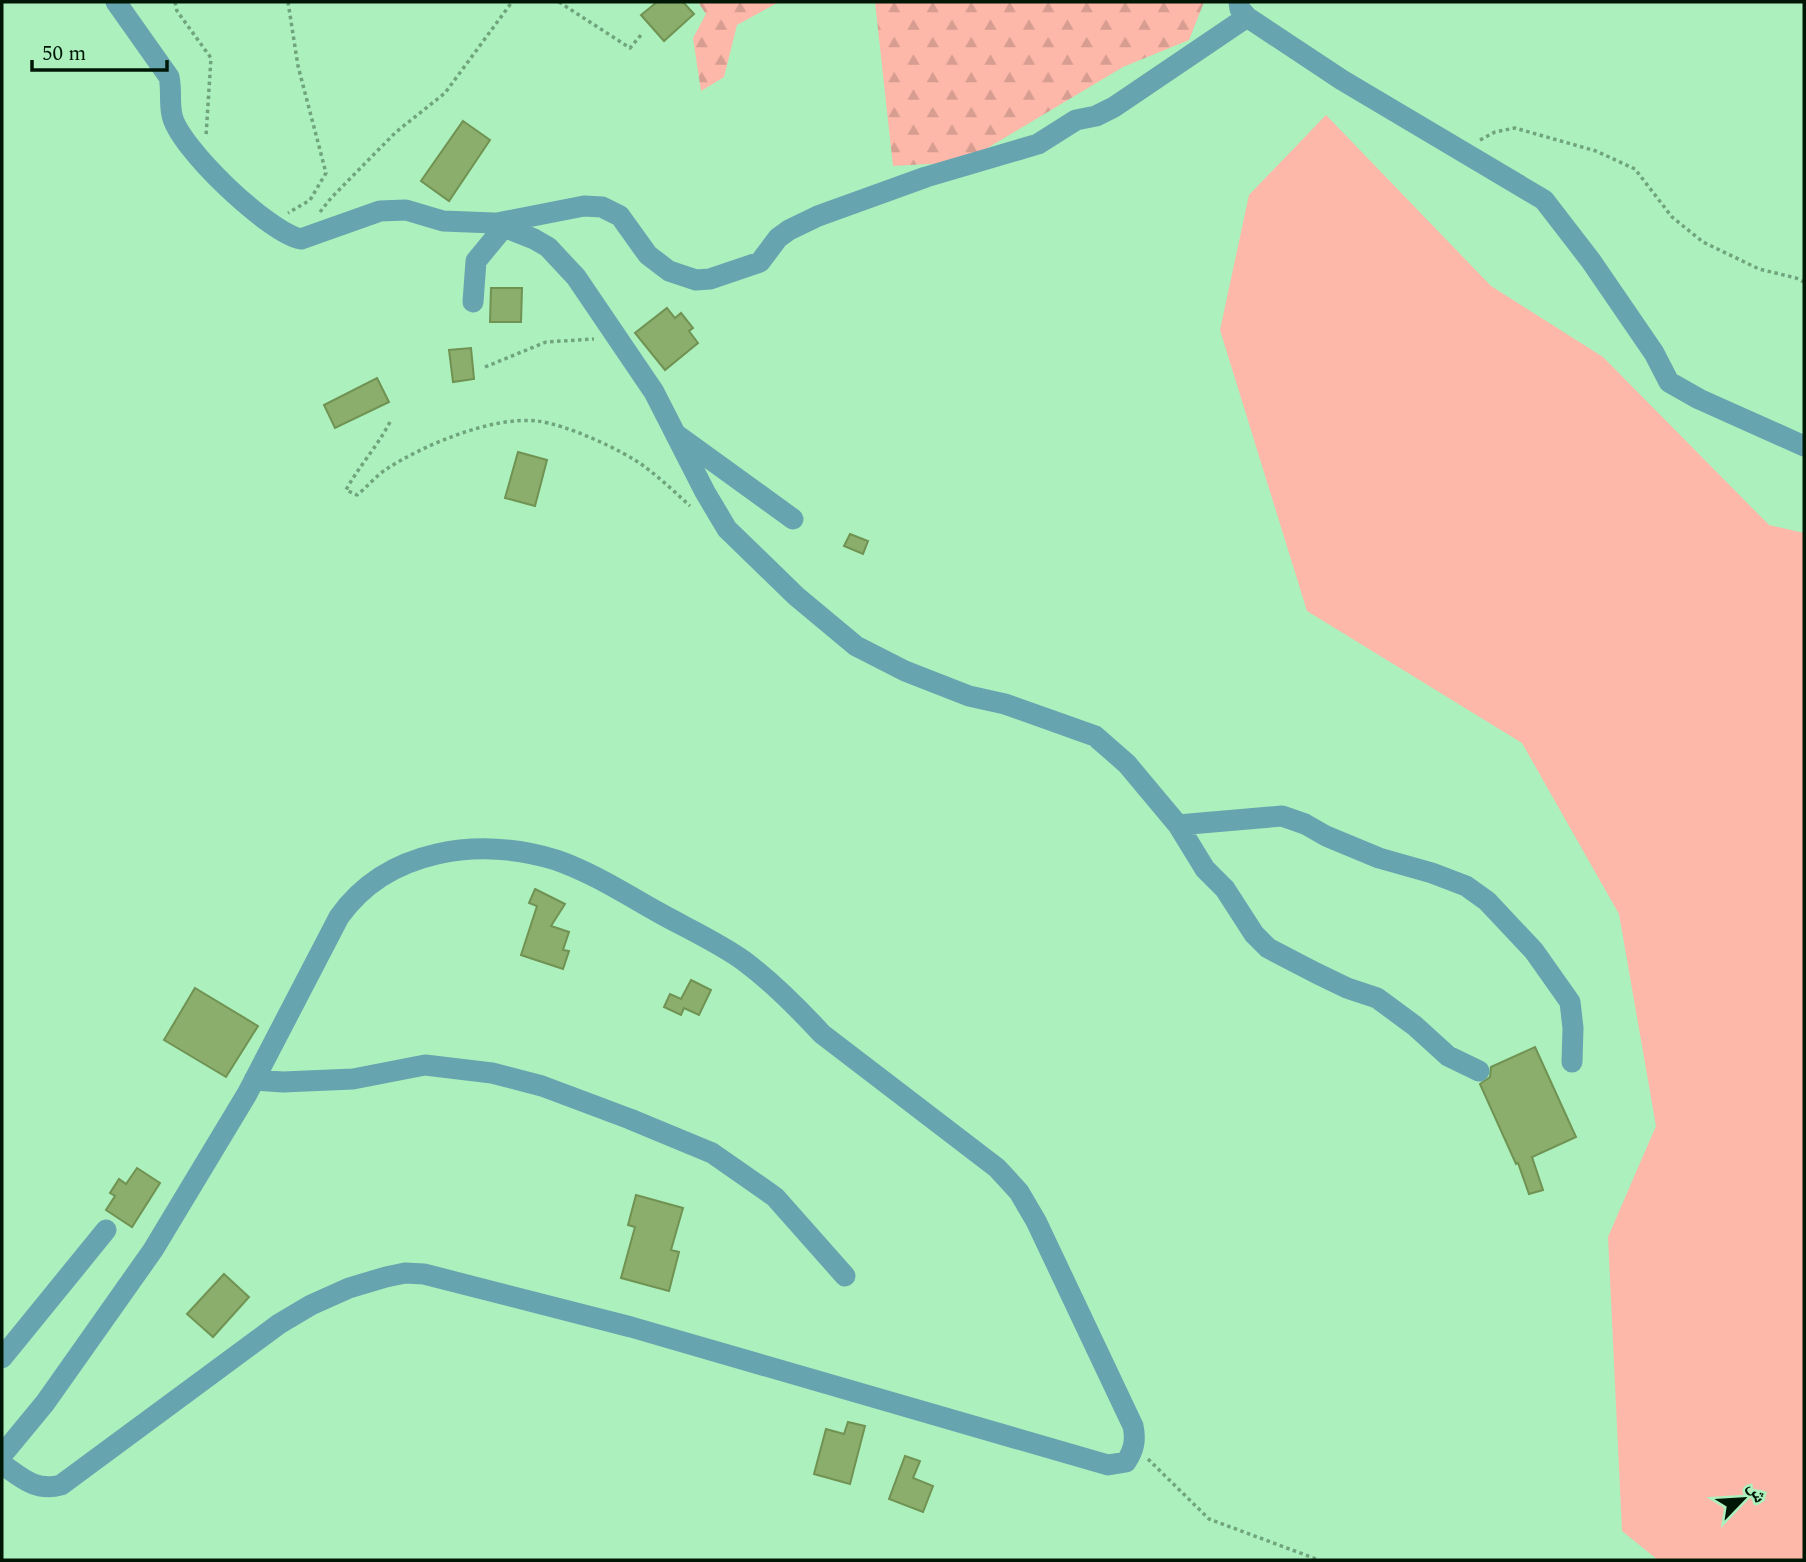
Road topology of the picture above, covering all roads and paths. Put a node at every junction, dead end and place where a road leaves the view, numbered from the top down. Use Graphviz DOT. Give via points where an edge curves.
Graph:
graph roads {
  1 [pos="116,2"];
  2 [pos="175,2"];
  3 [pos="288,2"];
  4 [pos="512,2"];
  5 [pos="559,2"];
  6 [pos="1242,9"];
  7 [pos="641,35"];
  8 [pos="1459,150"];
  9 [pos="205,164"];
  10 [pos="270,225"];
  11 [pos="499,225"];
  12 [pos="301,239"];
  13 [pos="1804,282"];
  14 [pos="473,302"];
  15 [pos="617,337"];
  16 [pos="485,367"];
  17 [pos="390,422"];
  18 [pos="675,434"];
  19 [pos="1804,446"];
  20 [pos="697,512"];
  21 [pos="793,519"];
  22 [pos="1178,825"];
  23 [pos="1572,1062"];
  24 [pos="1479,1071"];
  25 [pos="254,1080"];
  26 [pos="106,1230"];
  27 [pos="845,1276"];
  28 [pos="2,1358"];
  29 [pos="1135,1445"];
  30 [pos="2,1455"];
  31 [pos="2,1464"];
  32 [pos="1319,1560"];
  1 -- 9 [label="street" via="163,67 171,88 172,116"];
  2 -- 9 [label="path" via="211,58"];
  3 -- 10 [label="path" via="326,173 310,200"];
  4 -- 12 [label="path" via="445,93 396,132 331,198"];
  5 -- 7 [label="path" via="630,48"];
  6 -- 8 [label="street" via="1342,80"];
  6 -- 11 [label="street" via="1114,107 1076,120 1038,144 818,216 778,238 760,262 732,274 696,280 668,271 648,255 620,216 601,207 584,206"];
  8 -- 13 [label="path" via="1494,132 1515,128 1597,151 1635,169 1672,217 1703,243 1759,269"];
  8 -- 19 [label="street" via="1544,200 1591,261 1669,382"];
  9 -- 10 [label="street"];
  10 -- 12 [label="street"];
  11 -- 12 [label="street" via="380,211"];
  11 -- 14 [label="street" via="476,261"];
  11 -- 15 [label="street" via="534,239 557,255"];
  15 -- 16 [label="path" via="546,342"];
  15 -- 18 [label="street" via="654,392"];
  17 -- 20 [label="path" via="346,490 357,495 384,471 460,432 537,421 564,428 645,466"];
  18 -- 21 [label="street"];
  18 -- 22 [label="street" via="727,529 846,639 936,685 1095,736 1127,764"];
  22 -- 23 [label="street" via="1283,816 1379,858 1466,886 1534,951 1570,1002"];
  22 -- 24 [label="street" via="1205,869 1268,948 1316,974 1377,998 1448,1056"];
  25 -- 27 [label="street" via="354,1079 425,1065 492,1073 542,1086 712,1153 775,1197"];
  25 -- 29 [label="street" via="339,917 367,885 413,861 466,849 509,850 556,860 743,960 822,1034 1009,1180 1042,1235 1133,1426"];
  25 -- 30 [label="street" via="153,1250 45,1403"];
  26 -- 28 [label="street"];
  29 -- 31 [label="street" via="1126,1462 1108,1465 631,1327 443,1278 405,1273 349,1288 279,1324 61,1485 37,1487"];
  29 -- 32 [label="path" via="1209,1519"];
}
